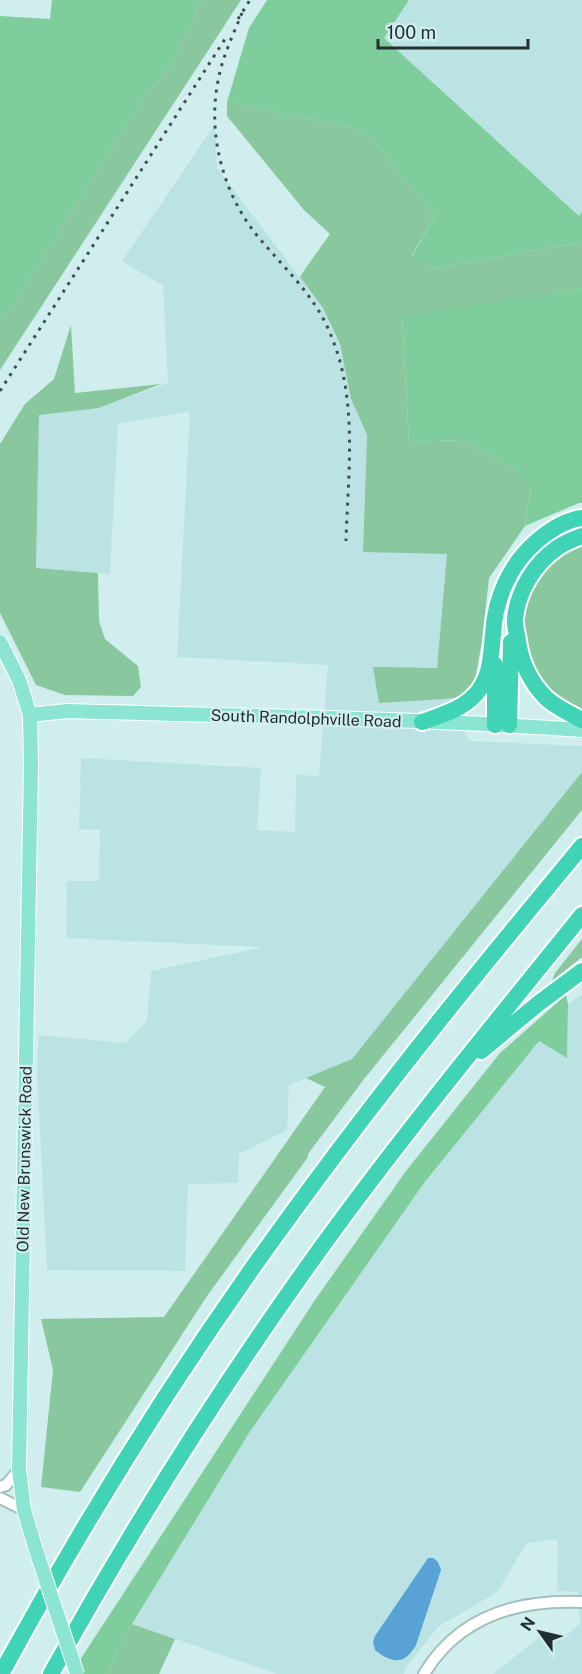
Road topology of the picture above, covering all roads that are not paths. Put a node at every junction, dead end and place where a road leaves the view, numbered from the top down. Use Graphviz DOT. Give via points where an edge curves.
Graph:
graph roads {
  1 [pos="582,518"];
  2 [pos="582,536"];
  3 [pos="514,620"];
  4 [pos="0,642"];
  5 [pos="492,655"];
  6 [pos="30,715"];
  7 [pos="582,720"];
  8 [pos="422,722"];
  9 [pos="502,725"];
  10 [pos="582,730"];
  11 [pos="582,846"];
  12 [pos="582,915"];
  13 [pos="582,972"];
  14 [pos="454,1073"];
  15 [pos="19,1470"];
  16 [pos="0,1486"];
  17 [pos="0,1498"];
  18 [pos="24,1510"];
  19 [pos="582,1602"];
  20 [pos="1,1674"];
  21 [pos="51,1674"];
  22 [pos="77,1674"];
  23 [pos="424,1674"];
  1 -- 5 [label="highway" via="547,532 527,549 512,570 498,600"];
  2 -- 3 [label="highway" via="558,547 532,572"];
  3 -- 7 [label="highway" via="519,650 530,677 547,698"];
  3 -- 9 [label="highway"];
  4 -- 6 [label="main road, Old New Brunswick Road"];
  5 -- 8 [label="highway" via="484,681 469,701"];
  5 -- 9 [label="highway"];
  6 -- 8 [label="main road, South Randolphville Road" via="67,711"];
  6 -- 15 [label="main road, Old New Brunswick Road"];
  8 -- 9 [label="main road, South Randolphville Road"];
  9 -- 10 [label="main road, South Randolphville Road"];
  11 -- 20 [label="highway" via="401,1068 258,1261 109,1487"];
  12 -- 14 [label="highway"];
  13 -- 14 [label="highway"];
  14 -- 21 [label="highway" via="324,1244 251,1348 171,1472"];
  15 -- 16 [label="street" via="6,1485"];
  15 -- 18 [label="main road, Old New Brunswick Road"];
  17 -- 18 [label="street"];
  18 -- 22 [label="main road, Old New Brunswick Road, bridge"];
  19 -- 23 [label="street" via="522,1605 498,1612 458,1635"];
}
